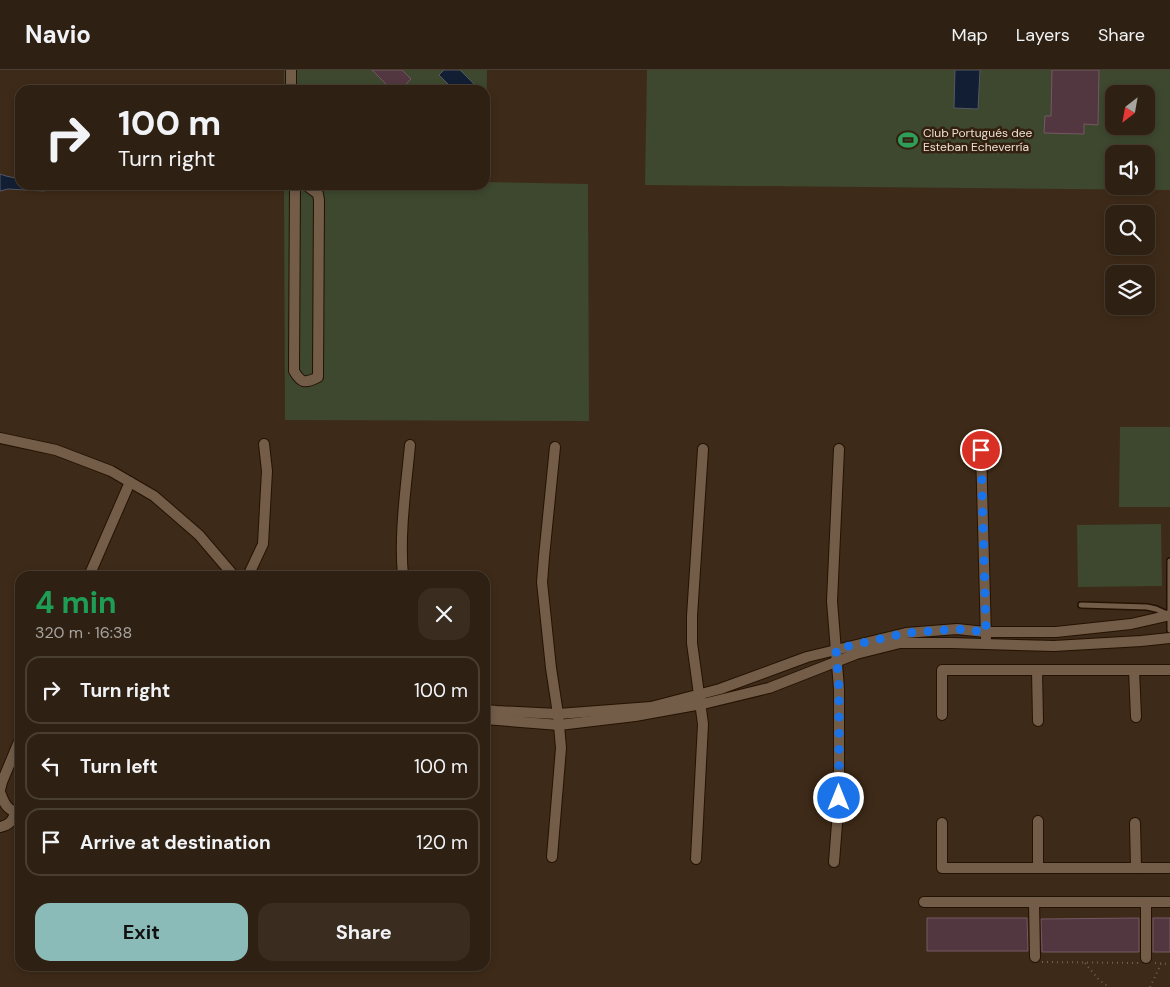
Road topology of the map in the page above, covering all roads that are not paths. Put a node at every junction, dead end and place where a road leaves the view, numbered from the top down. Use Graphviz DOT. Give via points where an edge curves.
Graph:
graph roads {
  1 [pos="291,70"];
  2 [pos="291,85"];
  3 [pos="295,190"];
  4 [pos="313,190"];
  5 [pos="0,438"];
  6 [pos="264,444"];
  7 [pos="410,445"];
  8 [pos="555,447"];
  9 [pos="703,448"];
  10 [pos="839,449"];
  11 [pos="981,450"];
  12 [pos="130,482"];
  13 [pos="1170,561"];
  14 [pos="92,571"];
  15 [pos="230,571"];
  16 [pos="250,571"];
  17 [pos="403,571"];
  18 [pos="1081,605"];
  19 [pos="1170,615"];
  20 [pos="1170,630"];
  21 [pos="986,632"];
  22 [pos="1170,638"];
  23 [pos="986,644"];
  24 [pos="836,649"];
  25 [pos="837,661"];
  26 [pos="1037,670"];
  27 [pos="1134,670"];
  28 [pos="1170,670"];
  29 [pos="699,699"];
  30 [pos="490,711"];
  31 [pos="558,714"];
  32 [pos="942,715"];
  33 [pos="1136,717"];
  34 [pos="490,719"];
  35 [pos="1038,721"];
  36 [pos="559,725"];
  37 [pos="15,751"];
  38 [pos="0,791"];
  39 [pos="15,811"];
  40 [pos="15,817"];
  41 [pos="1038,821"];
  42 [pos="942,823"];
  43 [pos="1135,823"];
  44 [pos="0,827"];
  45 [pos="552,857"];
  46 [pos="696,859"];
  47 [pos="834,862"];
  48 [pos="1038,868"];
  49 [pos="1136,868"];
  50 [pos="1170,868"];
  51 [pos="924,902"];
  52 [pos="1034,902"];
  53 [pos="1146,902"];
  54 [pos="1170,902"];
  55 [pos="1036,960"];
  56 [pos="1147,961"];
  1 -- 2 [label="street"];
  3 -- 4 [label="street" via="294,371 299,379 310,382 318,377 319,200"];
  5 -- 12 [label="street" via="56,450 111,471"];
  6 -- 16 [label="street" via="263,544"];
  7 -- 17 [label="street" via="403,514"];
  8 -- 31 [label="street" via="542,582"];
  9 -- 29 [label="street" via="692,616"];
  10 -- 24 [label="street" via="832,601"];
  11 -- 21 [label="street"];
  12 -- 14 [label="street"];
  12 -- 15 [label="street" via="154,496 199,535"];
  13 -- 19 [label="lane"];
  18 -- 19 [label="lane" via="1147,607"];
  19 -- 20 [label="lane"];
  19 -- 21 [label="street" via="1131,624 1056,632"];
  21 -- 23 [label="street"];
  21 -- 24 [label="street" via="957,629 906,633"];
  22 -- 23 [label="street" via="1054,646"];
  23 -- 25 [label="street" via="900,643"];
  24 -- 25 [label="street"];
  24 -- 29 [label="street"];
  25 -- 29 [label="street" via="769,688"];
  25 -- 47 [label="street" via="839,798"];
  26 -- 27 [label="street"];
  26 -- 32 [label="street" via="942,670"];
  26 -- 35 [label="street"];
  27 -- 28 [label="street"];
  27 -- 33 [label="street"];
  29 -- 31 [label="street" via="651,707"];
  29 -- 36 [label="street" via="635,716"];
  29 -- 46 [label="street" via="703,724"];
  30 -- 31 [label="street"];
  31 -- 36 [label="street"];
  34 -- 36 [label="street"];
  36 -- 45 [label="street"];
  37 -- 38 [label="street"];
  38 -- 39 [label="street" via="8,809"];
  40 -- 44 [label="street"];
  41 -- 48 [label="street"];
  42 -- 48 [label="street" via="942,868"];
  43 -- 49 [label="street"];
  48 -- 49 [label="street"];
  49 -- 50 [label="street"];
  51 -- 52 [label="street"];
  52 -- 53 [label="street"];
  52 -- 55 [label="street"];
  53 -- 54 [label="street"];
  53 -- 56 [label="street"];
}
